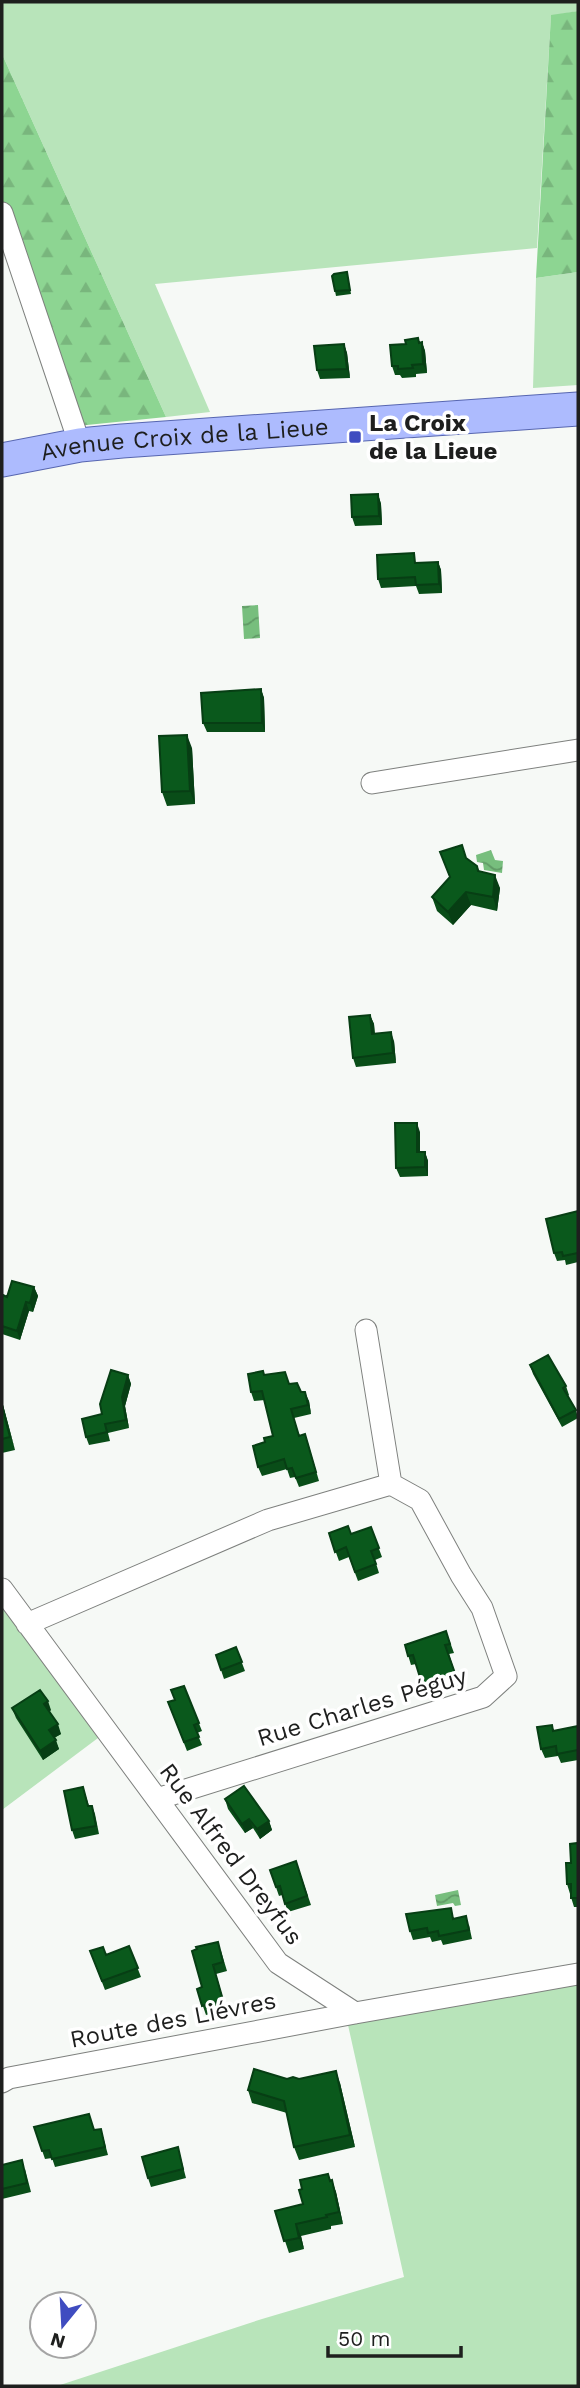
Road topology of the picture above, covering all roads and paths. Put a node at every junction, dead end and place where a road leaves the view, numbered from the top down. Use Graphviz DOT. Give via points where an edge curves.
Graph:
graph roads {
  1 [pos="2,213"];
  2 [pos="578,409"];
  3 [pos="80,445"];
  4 [pos="2,460"];
  5 [pos="578,750"];
  6 [pos="372,783"];
  7 [pos="366,1330"];
  8 [pos="391,1485"];
  9 [pos="2,1589"];
  10 [pos="27,1624"];
  11 [pos="157,1799"];
  12 [pos="578,1974"];
  13 [pos="355,2013"];
  14 [pos="2,2082"];
  1 -- 3 [label="street"];
  2 -- 3 [label="main road, Avenue Croix de la Lieue"];
  3 -- 4 [label="main road, Avenue Croix de la Lieue"];
  5 -- 6 [label="street"];
  7 -- 8 [label="street"];
  8 -- 10 [label="street" via="268,1520"];
  8 -- 11 [label="street, Rue Charles Péguy" via="420,1500 482,1608 506,1676 484,1697"];
  9 -- 10 [label="street, Rue Alfred Dreyfus"];
  10 -- 11 [label="street, Rue Alfred Dreyfus"];
  11 -- 13 [label="street, Rue Alfred Dreyfus" via="278,1963"];
  12 -- 13 [label="street"];
  13 -- 14 [label="street, Route des Liévres"];
}
